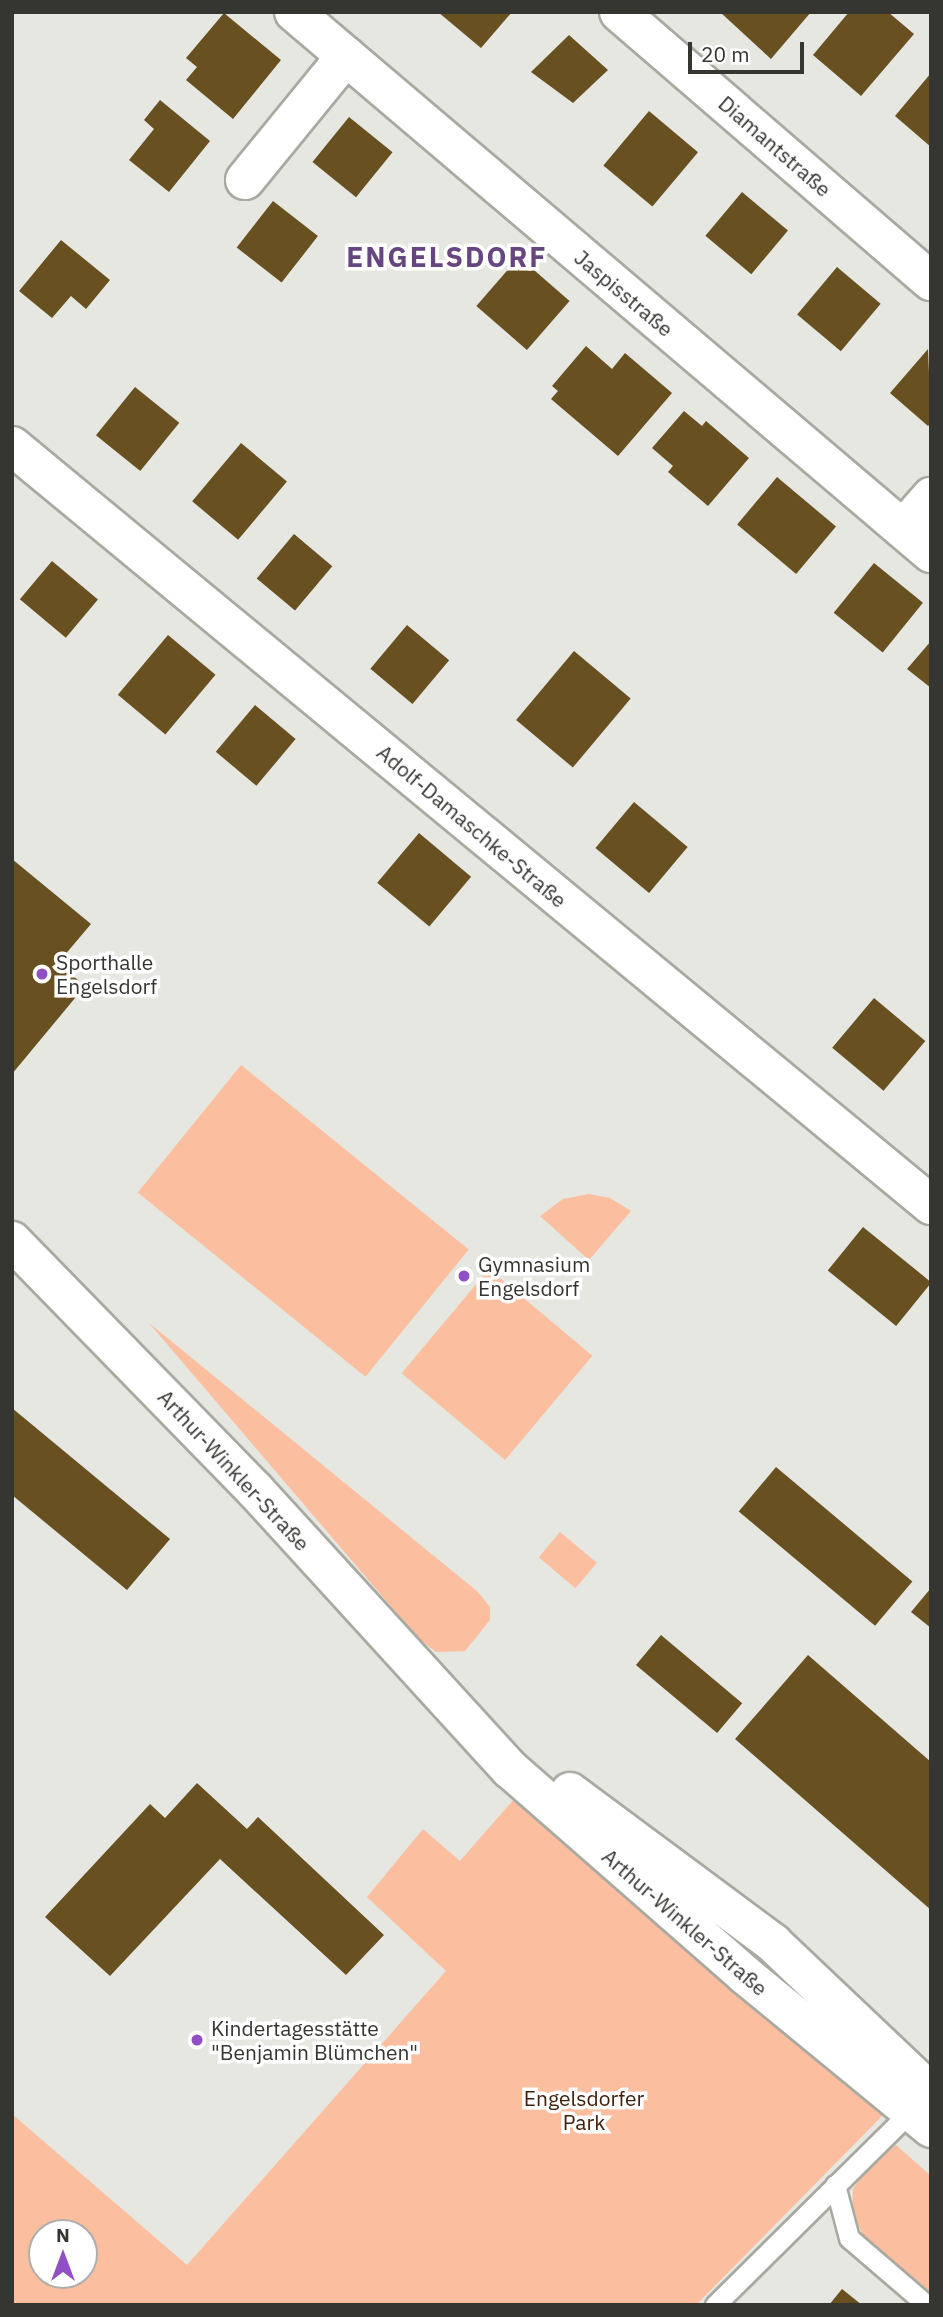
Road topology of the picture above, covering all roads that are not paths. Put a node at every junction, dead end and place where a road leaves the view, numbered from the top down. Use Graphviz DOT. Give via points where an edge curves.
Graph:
graph roads {
  1 [pos="295,12"];
  2 [pos="619,12"];
  3 [pos="346,56"];
  4 [pos="246,180"];
  5 [pos="931,281"];
  6 [pos="17,460"];
  7 [pos="931,497"];
  8 [pos="917,541"];
  9 [pos="931,1205"];
  10 [pos="12,1241"];
  11 [pos="924,2111"];
  12 [pos="835,2185"];
  13 [pos="715,2305"];
  14 [pos="927,2305"];
  1 -- 3 [label="street, Jaspisstraße"];
  2 -- 5 [label="street, Diamantstraße"];
  3 -- 4 [label="street"];
  3 -- 8 [label="street, Jaspisstraße"];
  6 -- 9 [label="street, Adolf-Damaschke-Straße"];
  7 -- 8 [label="street, Jaspisstraße"];
  10 -- 11 [label="street, Arthur-Winkler-Straße" via="255,1490 520,1778 745,1975"];
  11 -- 12 [label="lane"];
  12 -- 13 [label="lane"];
  12 -- 14 [label="lane" via="849,2238"];
}
